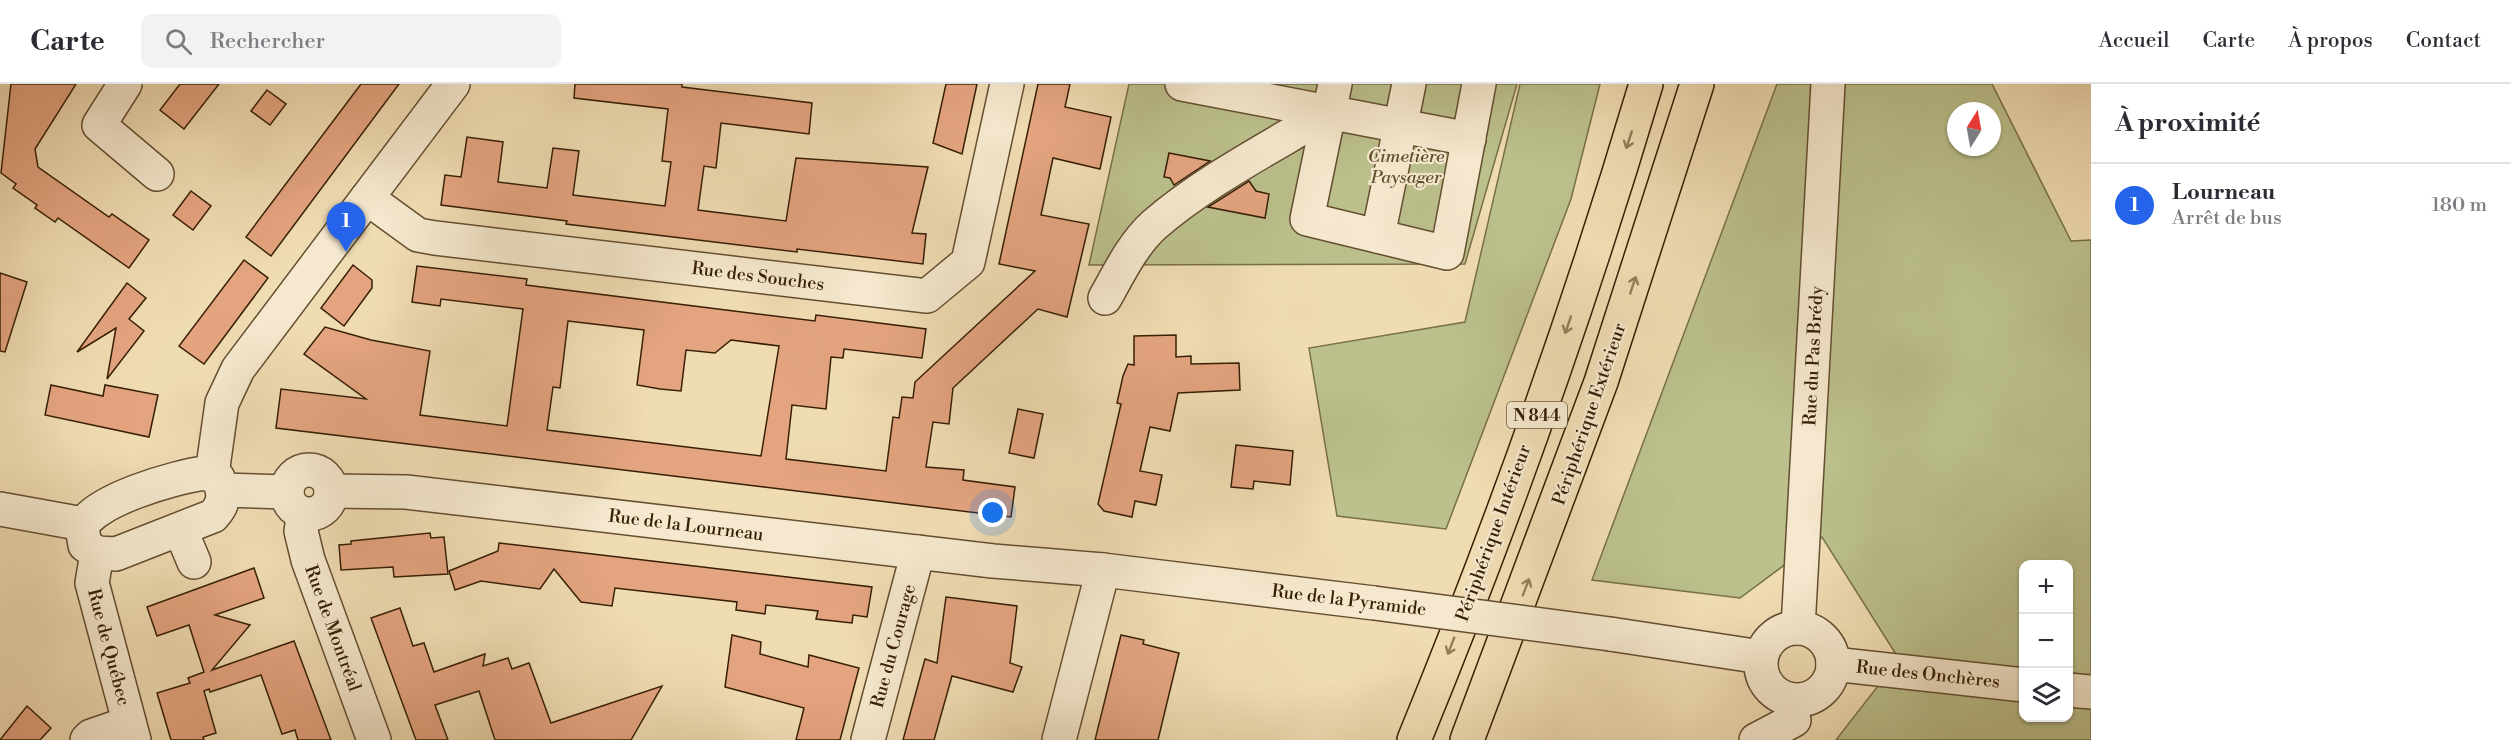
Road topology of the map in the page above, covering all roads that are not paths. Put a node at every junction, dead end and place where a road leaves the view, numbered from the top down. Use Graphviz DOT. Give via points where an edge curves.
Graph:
graph roads {
  1 [pos="125,84"];
  2 [pos="453,84"];
  3 [pos="1007,84"];
  4 [pos="1409,84"];
  5 [pos="1479,84"];
  6 [pos="1646,84"];
  7 [pos="1697,84"];
  8 [pos="1828,84"];
  9 [pos="1192,85"];
  10 [pos="1263,92"];
  11 [pos="1332,98"];
  12 [pos="1400,126"];
  13 [pos="1469,139"];
  14 [pos="157,174"];
  15 [pos="367,198"];
  16 [pos="1378,236"];
  17 [pos="1105,298"];
  18 [pos="217,482"];
  19 [pos="295,503"];
  20 [pos="0,509"];
  21 [pos="83,524"];
  22 [pos="181,531"];
  23 [pos="918,552"];
  24 [pos="97,554"];
  25 [pos="194,562"];
  26 [pos="1042,564"];
  27 [pos="1103,570"];
  28 [pos="1798,628"];
  29 [pos="1761,657"];
  30 [pos="1833,664"];
  31 [pos="2019,684"];
  32 [pos="2073,690"];
  33 [pos="2091,692"];
  34 [pos="1794,720"];
  35 [pos="132,731"];
  36 [pos="87,740"];
  37 [pos="374,740"];
  38 [pos="868,740"];
  39 [pos="1059,740"];
  40 [pos="1414,740"];
  41 [pos="1467,740"];
  42 [pos="1756,740"];
  1 -- 14 [label="street" via="99,124"];
  2 -- 15 [label="street"];
  3 -- 15 [label="street, Rue des Souches" via="968,262 927,296 435,238 418,235"];
  4 -- 12 [label="street"];
  5 -- 13 [label="street"];
  6 -- 40 [label="highway, Périphérique Intérieur / N 844, one-way" via="1551,375"];
  41 -- 7 [label="highway, Périphérique Extérieur / N 844, one-way" via="1601,382"];
  8 -- 28 [label="street, Rue du Pas Brédy"];
  9 -- 10 [label="street"];
  10 -- 11 [label="street"];
  11 -- 12 [label="street"];
  11 -- 16 [label="street" via="1307,219"];
  11 -- 17 [label="street" via="1154,225"];
  12 -- 13 [label="street"];
  12 -- 16 [label="street"];
  13 -- 16 [label="street" via="1447,253"];
  15 -- 18 [label="street" via="238,369 222,403"];
  18 -- 19 [label="street"];
  18 -- 21 [label="street" via="187,475 124,497 92,513"];
  18 -- 22 [label="street" via="223,503 213,516"];
  19 -- 23 [label="street, Rue de la Lourneau" via="315,513 325,507 331,491 406,492"];
  19 -- 37 [label="street, Rue de Montréal" via="308,560"];
  20 -- 21 [label="street"];
  21 -- 24 [label="street" via="85,545"];
  22 -- 24 [label="street" via="116,554"];
  22 -- 25 [label="street"];
  23 -- 26 [label="street, Rue de la Lourneau"];
  23 -- 38 [label="street, Rue du Courage"];
  24 -- 35 [label="street, Rue de Québec" via="92,583"];
  26 -- 27 [label="street, Rue de la Pyramide"];
  27 -- 29 [label="street, Rue de la Pyramide, bridge" via="1610,634"];
  27 -- 39 [label="street"];
  28 -- 29 [label="street" via="1779,632 1770,639"];
  28 -- 30 [label="street" via="1823,639"];
  29 -- 34 [label="street" via="1766,682"];
  30 -- 31 [label="street, Rue des Onchères"];
  30 -- 34 [label="street" via="1828,683 1805,699"];
  32 -- 33 [label="street"];
  34 -- 42 [label="street"];
  35 -- 36 [label="street" via="91,736"];
}
